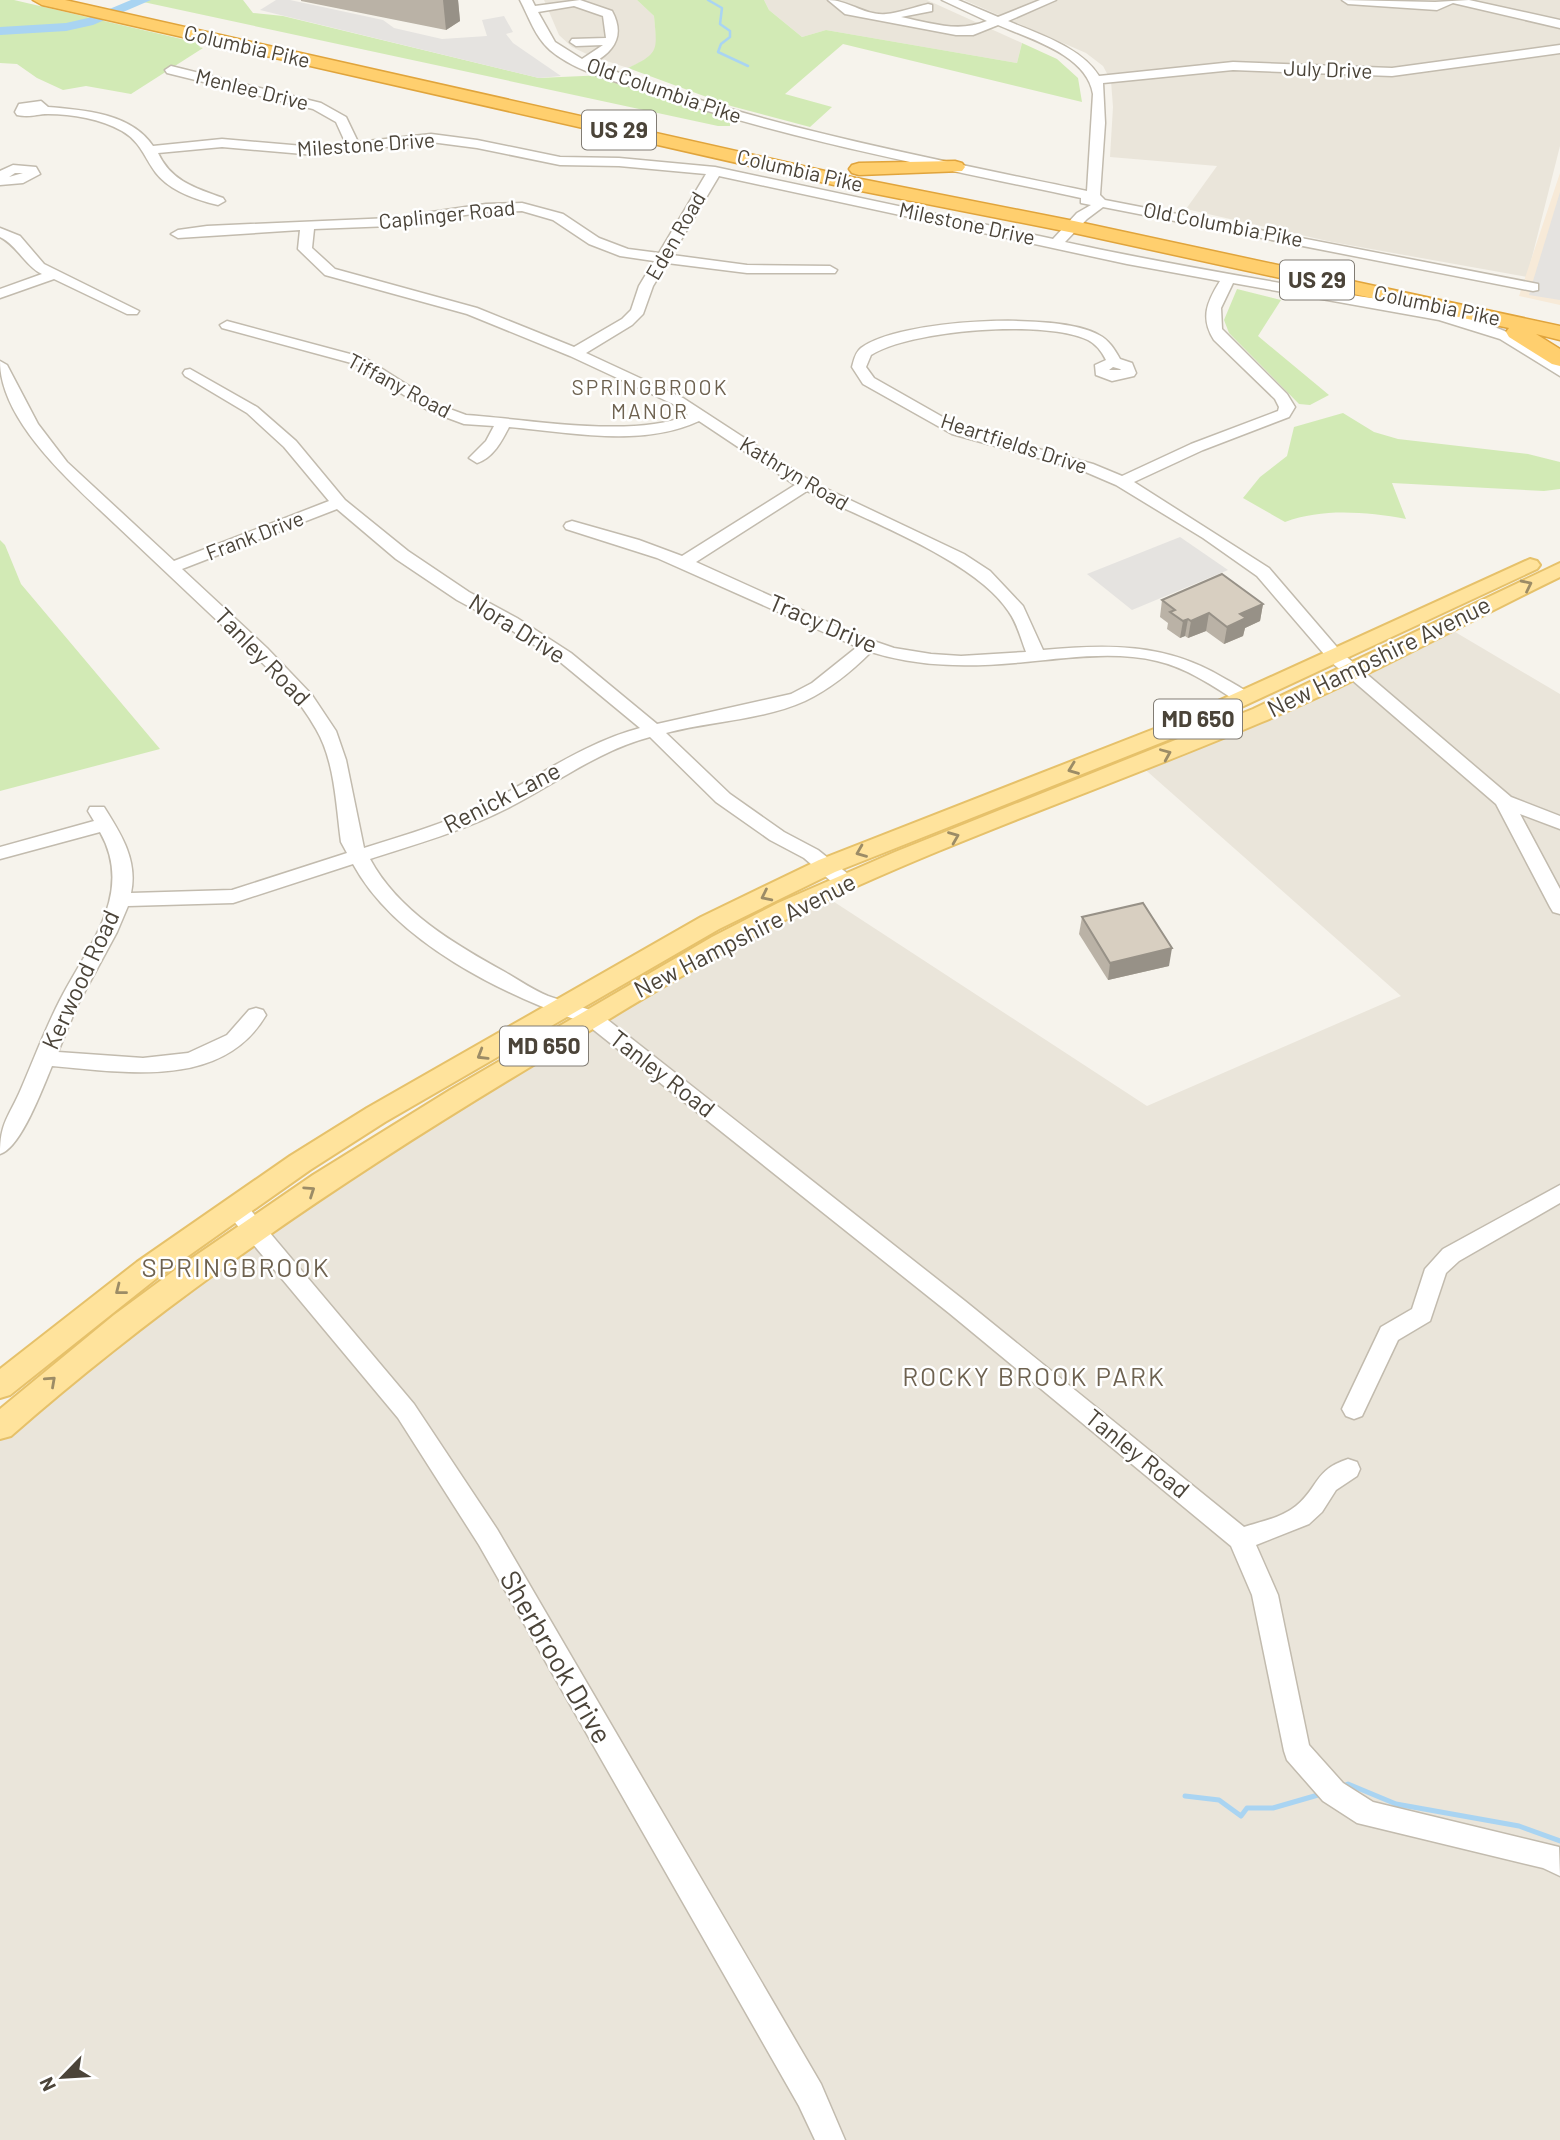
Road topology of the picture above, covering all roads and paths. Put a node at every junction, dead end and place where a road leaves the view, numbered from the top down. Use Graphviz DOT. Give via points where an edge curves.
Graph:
graph roads {
  1 [pos="102,0"];
  2 [pos="834,0"];
  3 [pos="948,0"];
  4 [pos="1050,0"];
  5 [pos="1348,0"];
  6 [pos="1452,0"];
  7 [pos="49,2"];
  8 [pos="528,5"];
  9 [pos="928,8"];
  10 [pos="882,18"];
  11 [pos="996,22"];
  12 [pos="173,23"];
  13 [pos="1560,24"];
  14 [pos="973,32"];
  15 [pos="993,39"];
  16 [pos="612,41"];
  17 [pos="576,42"];
  18 [pos="1560,49"];
  19 [pos="584,63"];
  20 [pos="171,70"];
  21 [pos="1096,80"];
  22 [pos="44,110"];
  23 [pos="354,147"];
  24 [pos="150,150"];
  25 [pos="948,168"];
  26 [pos="859,169"];
  27 [pos="715,171"];
  28 [pos="899,184"];
  29 [pos="218,201"];
  30 [pos="1086,208"];
  31 [pos="307,226"];
  32 [pos="0,232"];
  33 [pos="178,234"];
  34 [pos="1056,244"];
  35 [pos="662,259"];
  36 [pos="830,270"];
  37 [pos="53,275"];
  38 [pos="1228,279"];
  39 [pos="1533,287"];
  40 [pos="0,295"];
  41 [pos="1458,305"];
  42 [pos="132,311"];
  43 [pos="1560,314"];
  44 [pos="1560,322"];
  45 [pos="227,325"];
  46 [pos="1560,333"];
  47 [pos="575,353"];
  48 [pos="1560,359"];
  49 [pos="1114,362"];
  50 [pos="0,365"];
  51 [pos="1560,372"];
  52 [pos="190,373"];
  53 [pos="698,416"];
  54 [pos="503,424"];
  55 [pos="477,458"];
  56 [pos="1122,482"];
  57 [pos="806,485"];
  58 [pos="339,503"];
  59 [pos="572,526"];
  60 [pos="1560,551"];
  61 [pos="685,562"];
  62 [pos="171,568"];
  63 [pos="1560,569"];
  64 [pos="867,647"];
  65 [pos="1037,656"];
  66 [pos="1336,657"];
  67 [pos="1353,672"];
  68 [pos="1244,698"];
  69 [pos="653,730"];
  70 [pos="1117,763"];
  71 [pos="1504,801"];
  72 [pos="1560,823"];
  73 [pos="0,853"];
  74 [pos="359,856"];
  75 [pos="837,875"];
  76 [pos="119,900"];
  77 [pos="1560,906"];
  78 [pos="562,1007"];
  79 [pos="256,1015"];
  80 [pos="592,1018"];
  81 [pos="45,1058"];
  82 [pos="0,1146"];
  83 [pos="1560,1193"];
  84 [pos="234,1207"];
  85 [pos="253,1229"];
  86 [pos="0,1386"];
  87 [pos="1354,1409"];
  88 [pos="0,1427"];
  89 [pos="1348,1469"];
  90 [pos="1241,1539"];
  91 [pos="1560,1863"];
  92 [pos="830,2140"];
  1 -- 12 [label="highway, Columbia Pike / US 29"];
  2 -- 10 [label="street" via="849,11"];
  3 -- 11 [label="street" via="971,15"];
  4 -- 11 [label="street"];
  5 -- 6 [label="street" via="1437,6"];
  6 -- 13 [label="street"];
  7 -- 12 [label="highway, Columbia Pike / US 29"];
  8 -- 16 [label="street" via="575,2 593,7 608,15"];
  8 -- 19 [label="street, Old Columbia Pike" via="542,36"];
  9 -- 10 [label="street"];
  10 -- 14 [label="street"];
  11 -- 14 [label="street"];
  11 -- 21 [label="street" via="1065,51"];
  12 -- 26 [label="highway, Columbia Pike / US 29"];
  12 -- 28 [label="highway, Columbia Pike / US 29"];
  14 -- 15 [label="street"];
  16 -- 17 [label="street"];
  16 -- 19 [label="street" via="606,51"];
  18 -- 21 [label="street, July Drive" via="1365,74 1233,66"];
  19 -- 25 [label="street, Old Columbia Pike" via="737,117"];
  20 -- 23 [label="street, Menlee Drive" via="317,106 341,120"];
  21 -- 30 [label="street" via="1098,110"];
  22 -- 24 [label="street" via="123,126"];
  23 -- 24 [label="street, Milestone Drive" via="296,150 222,142"];
  23 -- 27 [label="street, Milestone Drive" via="412,139 452,140 560,161"];
  24 -- 29 [label="street" via="170,180"];
  25 -- 26 [label="highway"];
  25 -- 28 [label="highway"];
  25 -- 30 [label="street, Old Columbia Pike"];
  26 -- 28 [label="highway, Columbia Pike / US 29"];
  27 -- 34 [label="street, Milestone Drive"];
  27 -- 35 [label="street, Eden Road"];
  28 -- 30 [label="highway, Columbia Pike / US 29"];
  30 -- 34 [label="street"];
  30 -- 39 [label="street, Old Columbia Pike"];
  30 -- 41 [label="highway, Columbia Pike / US 29"];
  31 -- 33 [label="street, Caplinger Road"];
  31 -- 35 [label="street, Caplinger Road" via="522,207 558,216 607,248"];
  31 -- 47 [label="street, Kathryn Road" via="306,249 330,272 448,303"];
  32 -- 37 [label="street" via="15,239"];
  34 -- 38 [label="street, Milestone Drive"];
  35 -- 36 [label="street, Caplinger Road" via="747,269"];
  35 -- 47 [label="street, Eden Road" via="638,311"];
  37 -- 40 [label="street"];
  37 -- 42 [label="street"];
  38 -- 51 [label="street, Milestone Drive" via="1481,327 1527,346"];
  38 -- 56 [label="street" via="1210,316 1212,326 1282,397 1287,407 1284,414"];
  41 -- 43 [label="highway"];
  41 -- 44 [label="highway, Columbia Pike / US 29"];
  41 -- 46 [label="highway, Columbia Pike / US 29"];
  41 -- 48 [label="highway" via="1532,340"];
  45 -- 54 [label="street, Tiffany Road" via="344,355 446,415"];
  47 -- 53 [label="street, Kathryn Road" via="655,388"];
  49 -- 56 [label="street, Heartfields Drive" via="1094,338 1066,328 1010,326 885,342 864,353 859,367 868,381 957,430 1087,467"];
  50 -- 62 [label="street, Tanley Road" via="31,425 61,466"];
  52 -- 58 [label="street, Nora Drive" via="252,410 290,444"];
  53 -- 54 [label="street, Tiffany Road" via="643,431"];
  53 -- 57 [label="street, Kathryn Road"];
  54 -- 55 [label="street" via="493,443"];
  56 -- 66 [label="street, Heartfields Drive" via="1263,572"];
  57 -- 61 [label="street"];
  57 -- 65 [label="street, Kathryn Road" via="984,575 1017,610"];
  58 -- 62 [label="street, Frank Drive"];
  58 -- 69 [label="street, Nora Drive" via="422,568 565,657"];
  59 -- 61 [label="street, Tracy Drive"];
  60 -- 66 [label="main road, New Hampshire Avenue / MD 650"];
  61 -- 64 [label="street, Tracy Drive"];
  62 -- 74 [label="street, Tanley Road" via="306,699 327,731 337,760 351,842"];
  67 -- 63 [label="main road, New Hampshire Avenue / MD 650, one-way"];
  64 -- 65 [label="street, Tracy Drive" via="935,661"];
  64 -- 69 [label="street, Renick Lane" via="797,698"];
  65 -- 68 [label="street, Tracy Drive" via="1145,653 1204,673"];
  66 -- 67 [label="street, Heartfields Drive"];
  66 -- 68 [label="main road, New Hampshire Avenue / MD 650"];
  70 -- 67 [label="main road, New Hampshire Avenue / MD 650, one-way"];
  67 -- 71 [label="street, Heartfields Drive"];
  68 -- 70 [label="main road, New Hampshire Avenue / MD 650"];
  69 -- 74 [label="street, Renick Lane" via="578,760 474,817"];
  69 -- 75 [label="street, Nora Drive" via="723,798"];
  70 -- 75 [label="main road, New Hampshire Avenue / MD 650" via="952,837"];
  71 -- 72 [label="street"];
  71 -- 77 [label="street"];
  73 -- 76 [label="street, Kerwood Road" via="101,818 122,860"];
  74 -- 76 [label="street, Renick Lane" via="233,896"];
  74 -- 78 [label="street, Tanley Road" via="371,879 424,930 467,960 539,1000"];
  75 -- 78 [label="main road, New Hampshire Avenue / MD 650, one-way" via="710,923"];
  75 -- 80 [label="main road, New Hampshire Avenue / MD 650"];
  76 -- 81 [label="street, Kerwood Road"];
  78 -- 80 [label="street, Tanley Road"];
  78 -- 84 [label="main road, New Hampshire Avenue / MD 650, one-way" via="376,1115"];
  79 -- 81 [label="street" via="237,1038 210,1055 184,1063 154,1066"];
  85 -- 80 [label="main road, New Hampshire Avenue / MD 650, one-way" via="392,1138"];
  80 -- 90 [label="street, Tanley Road"];
  81 -- 82 [label="street, Kerwood Road"];
  83 -- 87 [label="street" via="1451,1255 1436,1269 1422,1315 1389,1334"];
  84 -- 85 [label="street, Sherbrook Drive"];
  84 -- 86 [label="main road, New Hampshire Avenue / MD 650, one-way"];
  88 -- 85 [label="main road, New Hampshire Avenue / MD 650, one-way" via="87,1351"];
  85 -- 92 [label="street, Sherbrook Drive" via="386,1385 431,1447 488,1537 810,2095"];
  89 -- 90 [label="street" via="1331,1476 1308,1510 1293,1520"];
  90 -- 91 [label="street, Tanley Road" via="1265,1595 1297,1751 1333,1792 1367,1814 1549,1856"];
}
